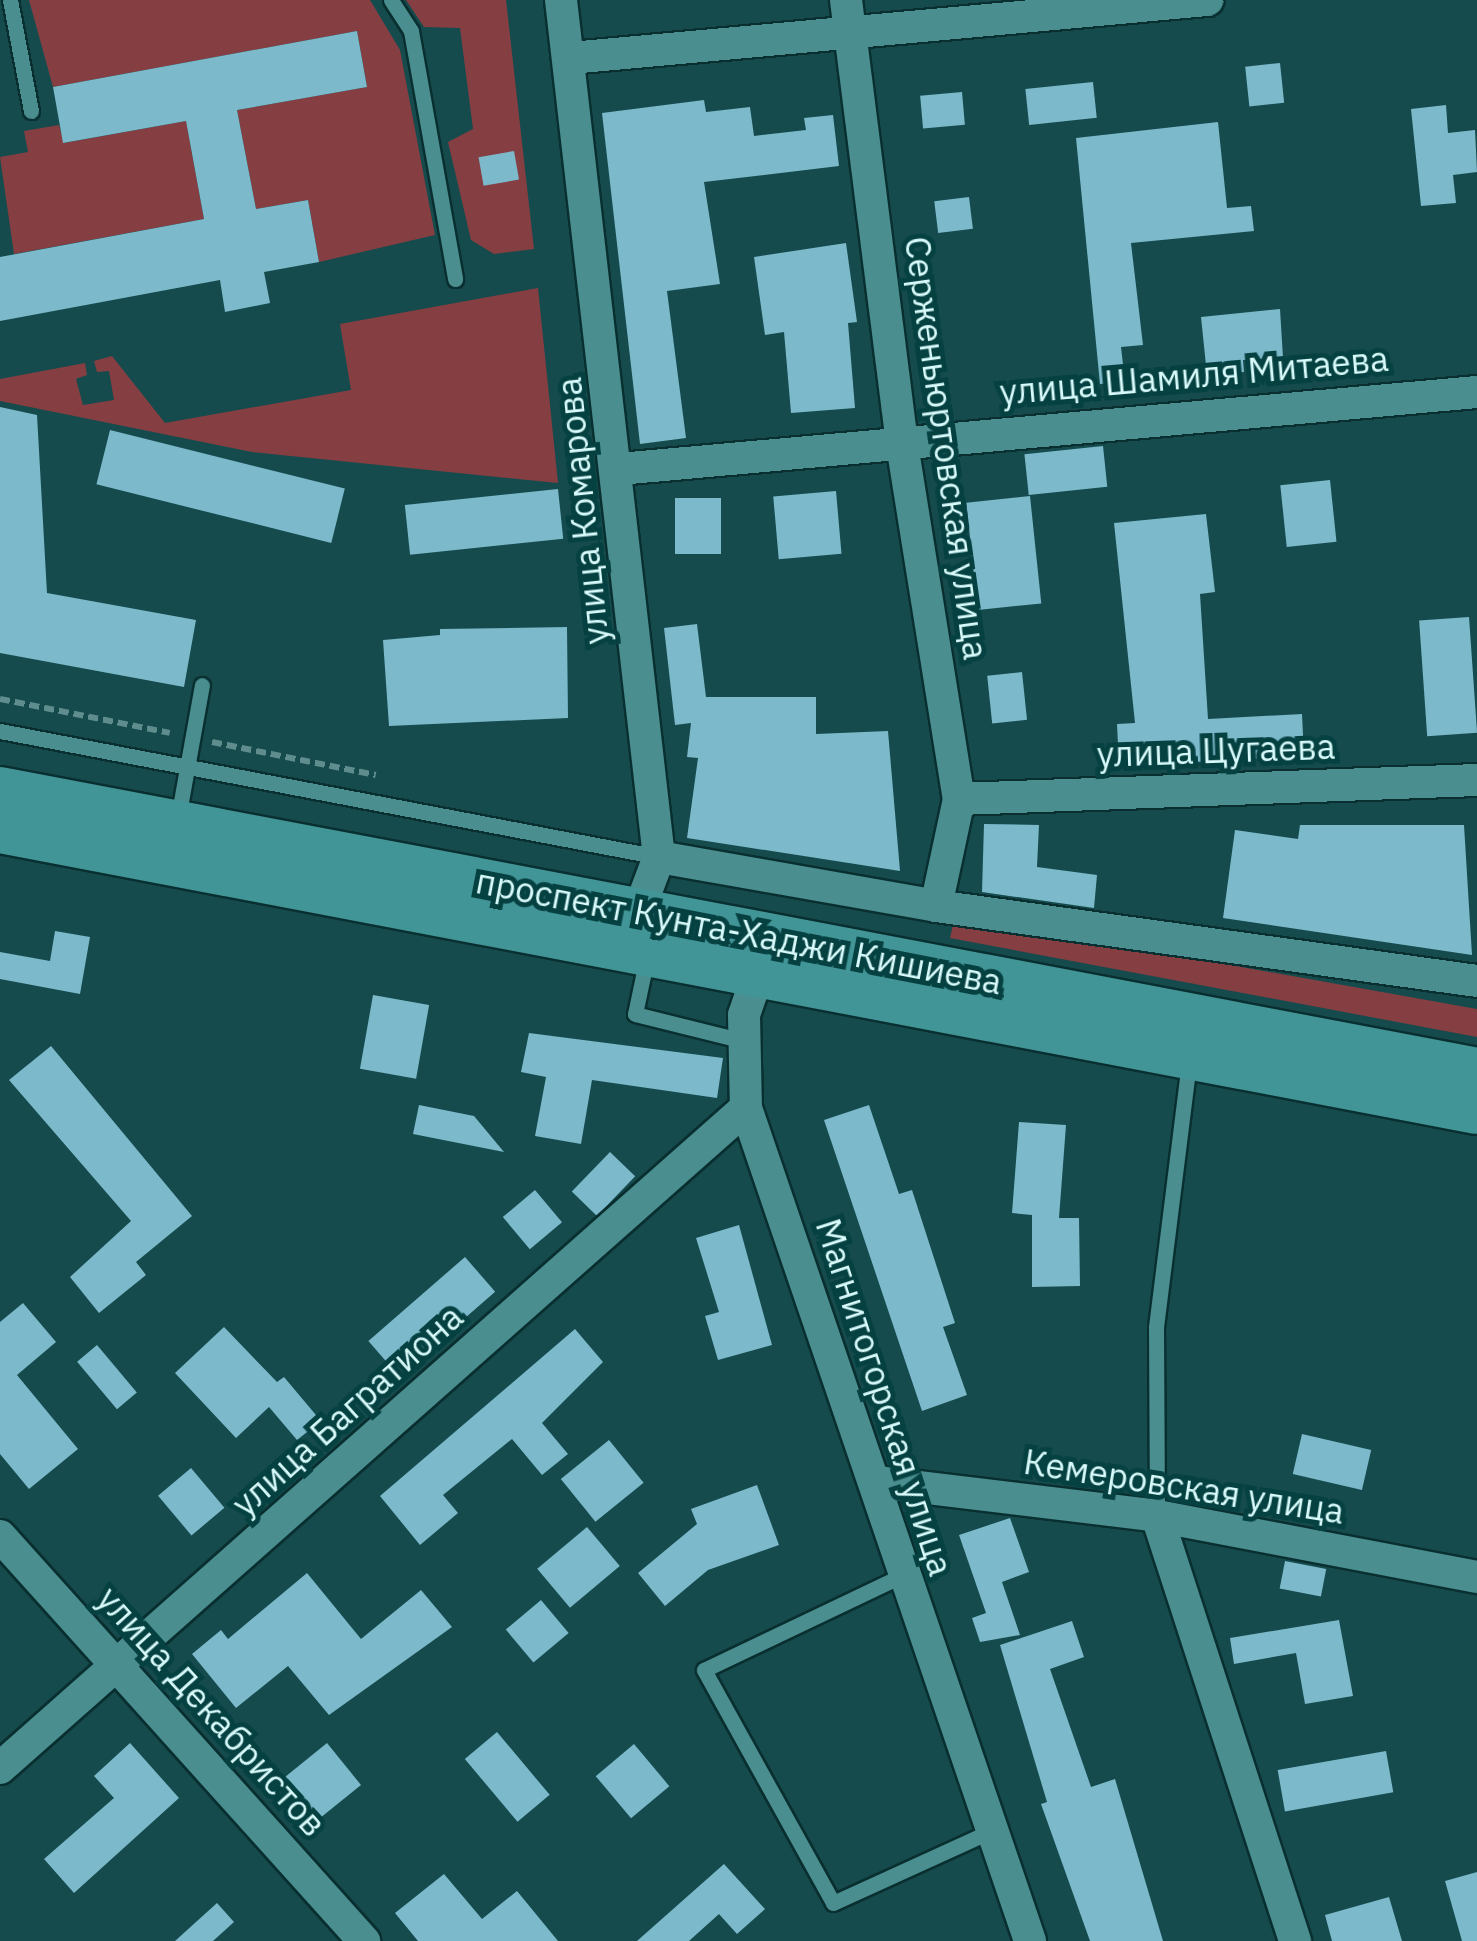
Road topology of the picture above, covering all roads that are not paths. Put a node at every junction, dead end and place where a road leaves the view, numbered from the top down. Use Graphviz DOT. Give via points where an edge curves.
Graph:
graph roads {
  1 [pos="10,0"];
  2 [pos="391,0"];
  3 [pos="560,0"];
  4 [pos="1207,0"];
  5 [pos="848,14"];
  6 [pos="570,58"];
  7 [pos="31,111"];
  8 [pos="455,279"];
  9 [pos="1477,392"];
  10 [pos="901,438"];
  11 [pos="619,469"];
  12 [pos="202,684"];
  13 [pos="0,730"];
  14 [pos="188,766"];
  15 [pos="1477,780"];
  16 [pos="0,792"];
  17 [pos="958,799"];
  18 [pos="177,825"];
  19 [pos="0,828"];
  20 [pos="659,857"];
  21 [pos="936,906"];
  22 [pos="643,933"];
  23 [pos="863,952"];
  24 [pos="758,974"];
  25 [pos="1477,981"];
  26 [pos="744,1041"];
  27 [pos="1190,1054"];
  28 [pos="1477,1072"];
  29 [pos="746,1108"];
  30 [pos="1477,1109"];
  31 [pos="878,1482"];
  32 [pos="1157,1516"];
  33 [pos="0,1536"];
  34 [pos="901,1576"];
  35 [pos="1477,1576"];
  36 [pos="119,1668"];
  37 [pos="0,1768"];
  38 [pos="991,1831"];
  39 [pos="364,1941"];
  40 [pos="1030,1941"];
  41 [pos="1296,1941"];
  1 -- 7 [label="lane"];
  2 -- 8 [label="lane" via="412,31"];
  3 -- 6 [label="street, улица Комарова"];
  4 -- 5 [label="street"];
  5 -- 6 [label="street"];
  5 -- 10 [label="street, Серженьюртовская улица"];
  6 -- 11 [label="street, улица Комарова"];
  9 -- 10 [label="street, улица Шамиля Митаева"];
  10 -- 11 [label="street, улица Шамиля Митаева"];
  10 -- 17 [label="street, Серженьюртовская улица"];
  11 -- 20 [label="street, улица Комарова"];
  12 -- 14 [label="lane"];
  13 -- 14 [label="lane"];
  14 -- 18 [label="lane"];
  14 -- 20 [label="lane"];
  15 -- 17 [label="street, улица Цугаева"];
  16 -- 18 [label="main road, проспект Кунта-Хаджи Кишиева"];
  17 -- 21 [label="street, Серженьюртовская улица"];
  18 -- 22 [label="main road, проспект Кунта-Хаджи Кишиева"];
  19 -- 22 [label="main road, проспект Кунта-Хаджи Кишиева" via="542,933"];
  20 -- 21 [label="street"];
  20 -- 22 [label="street, улица Комарова"];
  21 -- 25 [label="street"];
  22 -- 23 [label="main road, проспект Кунта-Хаджи Кишиева"];
  22 -- 24 [label="main road, проспект Кунта-Хаджи Кишиева"];
  22 -- 26 [label="lane" via="635,1014"];
  23 -- 24 [label="street"];
  23 -- 28 [label="main road, проспект Кунта-Хаджи Кишиева"];
  24 -- 26 [label="street, Магнитогорская улица"];
  24 -- 27 [label="main road, проспект Кунта-Хаджи Кишиева"];
  26 -- 29 [label="street, Магнитогорская улица"];
  27 -- 30 [label="main road, проспект Кунта-Хаджи Кишиева"];
  27 -- 32 [label="lane" via="1156,1327"];
  29 -- 31 [label="street, Магнитогорская улица"];
  29 -- 36 [label="street, улица Багратиона"];
  31 -- 32 [label="street, Кемеровская улица"];
  31 -- 34 [label="street, Магнитогорская улица"];
  32 -- 35 [label="street, Кемеровская улица"];
  32 -- 41 [label="street"];
  33 -- 36 [label="street, улица Декабристов"];
  34 -- 38 [label="street, Магнитогорская улица"];
  34 -- 38 [label="lane" via="704,1670 833,1904"];
  36 -- 37 [label="street, улица Багратиона"];
  36 -- 39 [label="street, улица Декабристов"];
  38 -- 40 [label="street, Магнитогорская улица"];
}
